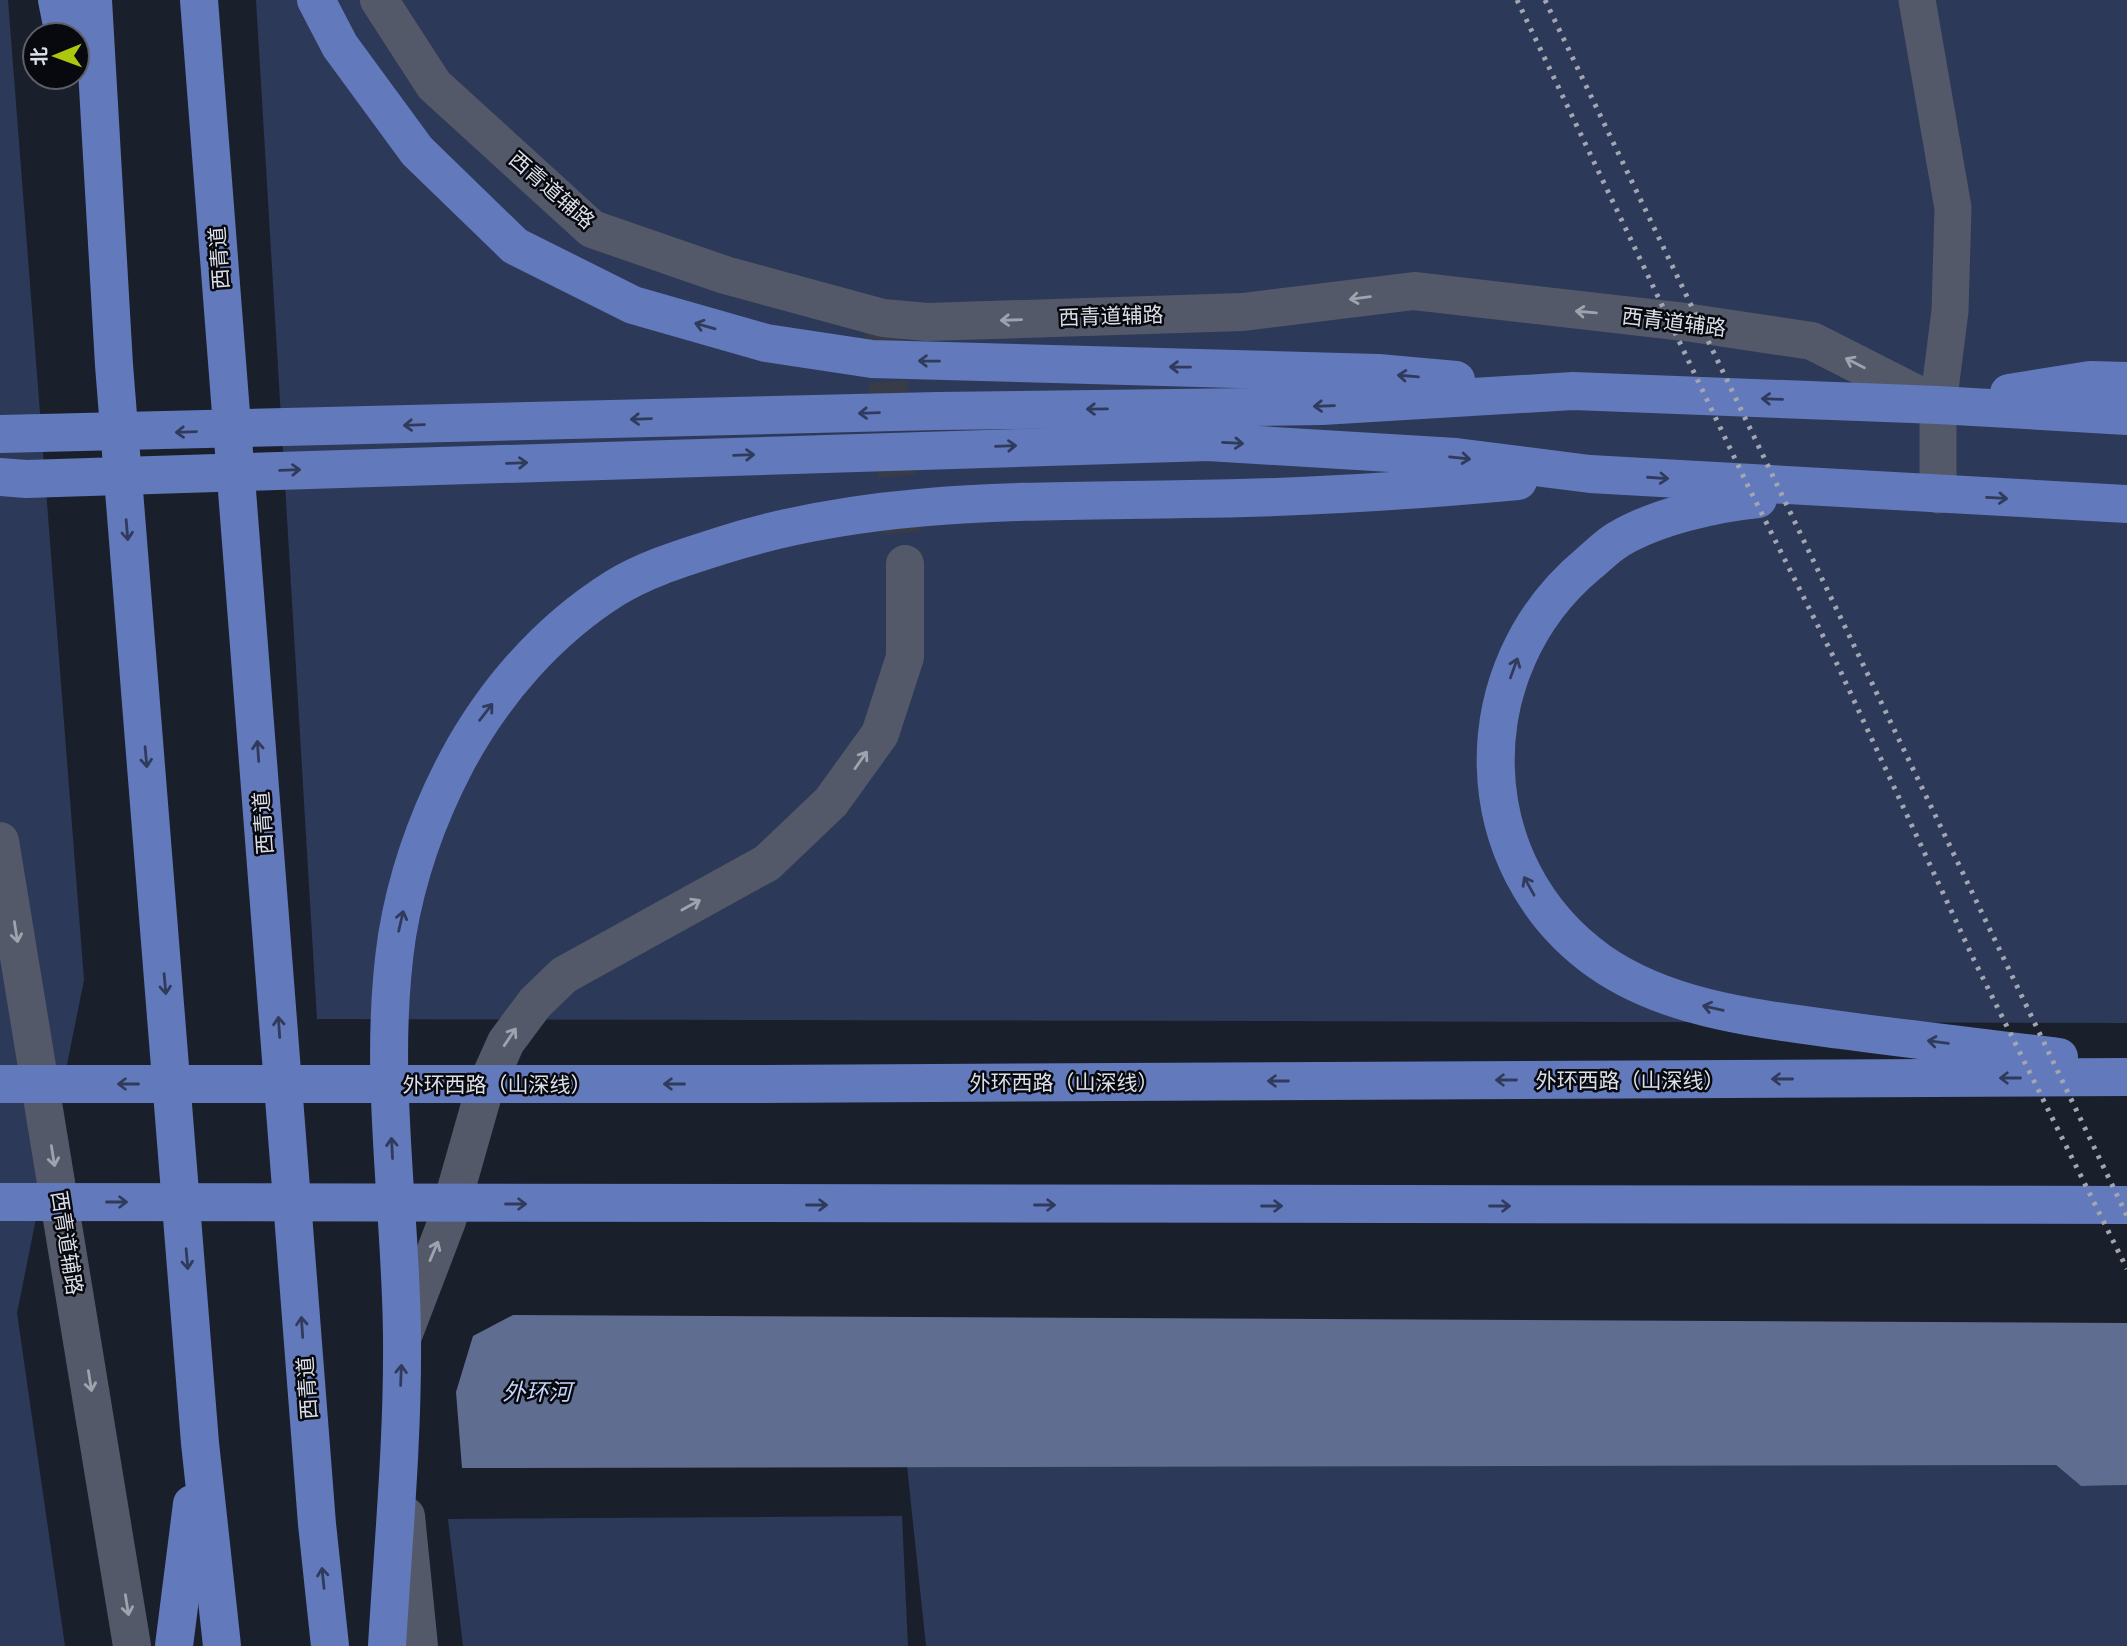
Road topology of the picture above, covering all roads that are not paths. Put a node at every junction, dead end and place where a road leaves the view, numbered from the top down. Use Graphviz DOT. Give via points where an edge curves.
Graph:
graph roads {
  1 [pos="57,0"];
  2 [pos="93,0"];
  3 [pos="200,0"];
  4 [pos="316,0"];
  5 [pos="379,0"];
  6 [pos="1917,0"];
  7 [pos="61,21"];
  8 [pos="74,91"];
  9 [pos="114,365"];
  10 [pos="2127,382"];
  11 [pos="1573,391"];
  12 [pos="1938,405"];
  13 [pos="2127,416"];
  14 [pos="10,435"];
  15 [pos="1590,474"];
  16 [pos="13,478"];
  17 [pos="1855,491"];
  18 [pos="1938,495"];
  19 [pos="2127,504"];
  20 [pos="905,564"];
  21 [pos="0,841"];
  22 [pos="2127,1066"];
  23 [pos="2127,1077"];
  24 [pos="0,1084"];
  25 [pos="0,1202"];
  26 [pos="2127,1205"];
  27 [pos="1908,1206"];
  28 [pos="2127,1229"];
  29 [pos="402,1338"];
  30 [pos="200,1443"];
  31 [pos="398,1443"];
  32 [pos="132,1646"];
  33 [pos="174,1646"];
  34 [pos="222,1646"];
  35 [pos="330,1646"];
  36 [pos="387,1646"];
  37 [pos="419,1646"];
  1 -- 7 [label="highway"];
  2 -- 9 [label="highway"];
  35 -- 3 [label="highway, 西青道, one-way"];
  11 -- 4 [label="highway, one-way" via="1378,373 872,359 765,343 633,305 515,246 417,151 340,46"];
  12 -- 5 [label="street, 西青道辅路, one-way" via="1812,341 1685,321 1414,291 1243,312 927,322 883,317 725,275 592,229 434,85"];
  6 -- 12 [label="street" via="1953,208 1950,311"];
  8 -- 9 [label="highway"];
  9 -- 30 [label="highway, one-way"];
  10 -- 12 [label="highway" via="2091,380"];
  12 -- 11 [label="highway, one-way"];
  11 -- 14 [label="highway, one-way" via="1322,406 937,411"];
  12 -- 13 [label="highway"];
  12 -- 18 [label="street"];
  16 -- 15 [label="highway, one-way" via="1208,442 1456,457"];
  15 -- 17 [label="highway, one-way"];
  29 -- 15 [label="highway, one-way" via="390,1123 390,1022 397,936 415,858 447,780 478,723 520,668 612,589 655,566 764,532 845,515 998,502 1242,499"];
  17 -- 18 [label="highway"];
  22 -- 17 [label="highway, one-way" via="1755,1018 1647,988 1601,963 1568,936 1539,903 1513,858 1500,816 1494,766 1500,717 1514,665 1551,600 1572,577 1617,540 1649,524 1728,502"];
  18 -- 19 [label="highway, one-way"];
  29 -- 20 [label="street, one-way" via="447,1221 484,1091 506,1042 535,1003 564,975 767,863 831,802 880,734 905,657"];
  21 -- 32 [label="street, 西青道辅路, one-way"];
  23 -- 24 [label="highway, 外环西路（山深线）, one-way"];
  25 -- 27 [label="highway, one-way"];
  26 -- 27 [label="highway"];
  27 -- 28 [label="highway"];
  31 -- 29 [label="highway, one-way"];
  30 -- 33 [label="highway"];
  30 -- 34 [label="highway"];
  31 -- 36 [label="highway"];
  31 -- 37 [label="street"];
}
